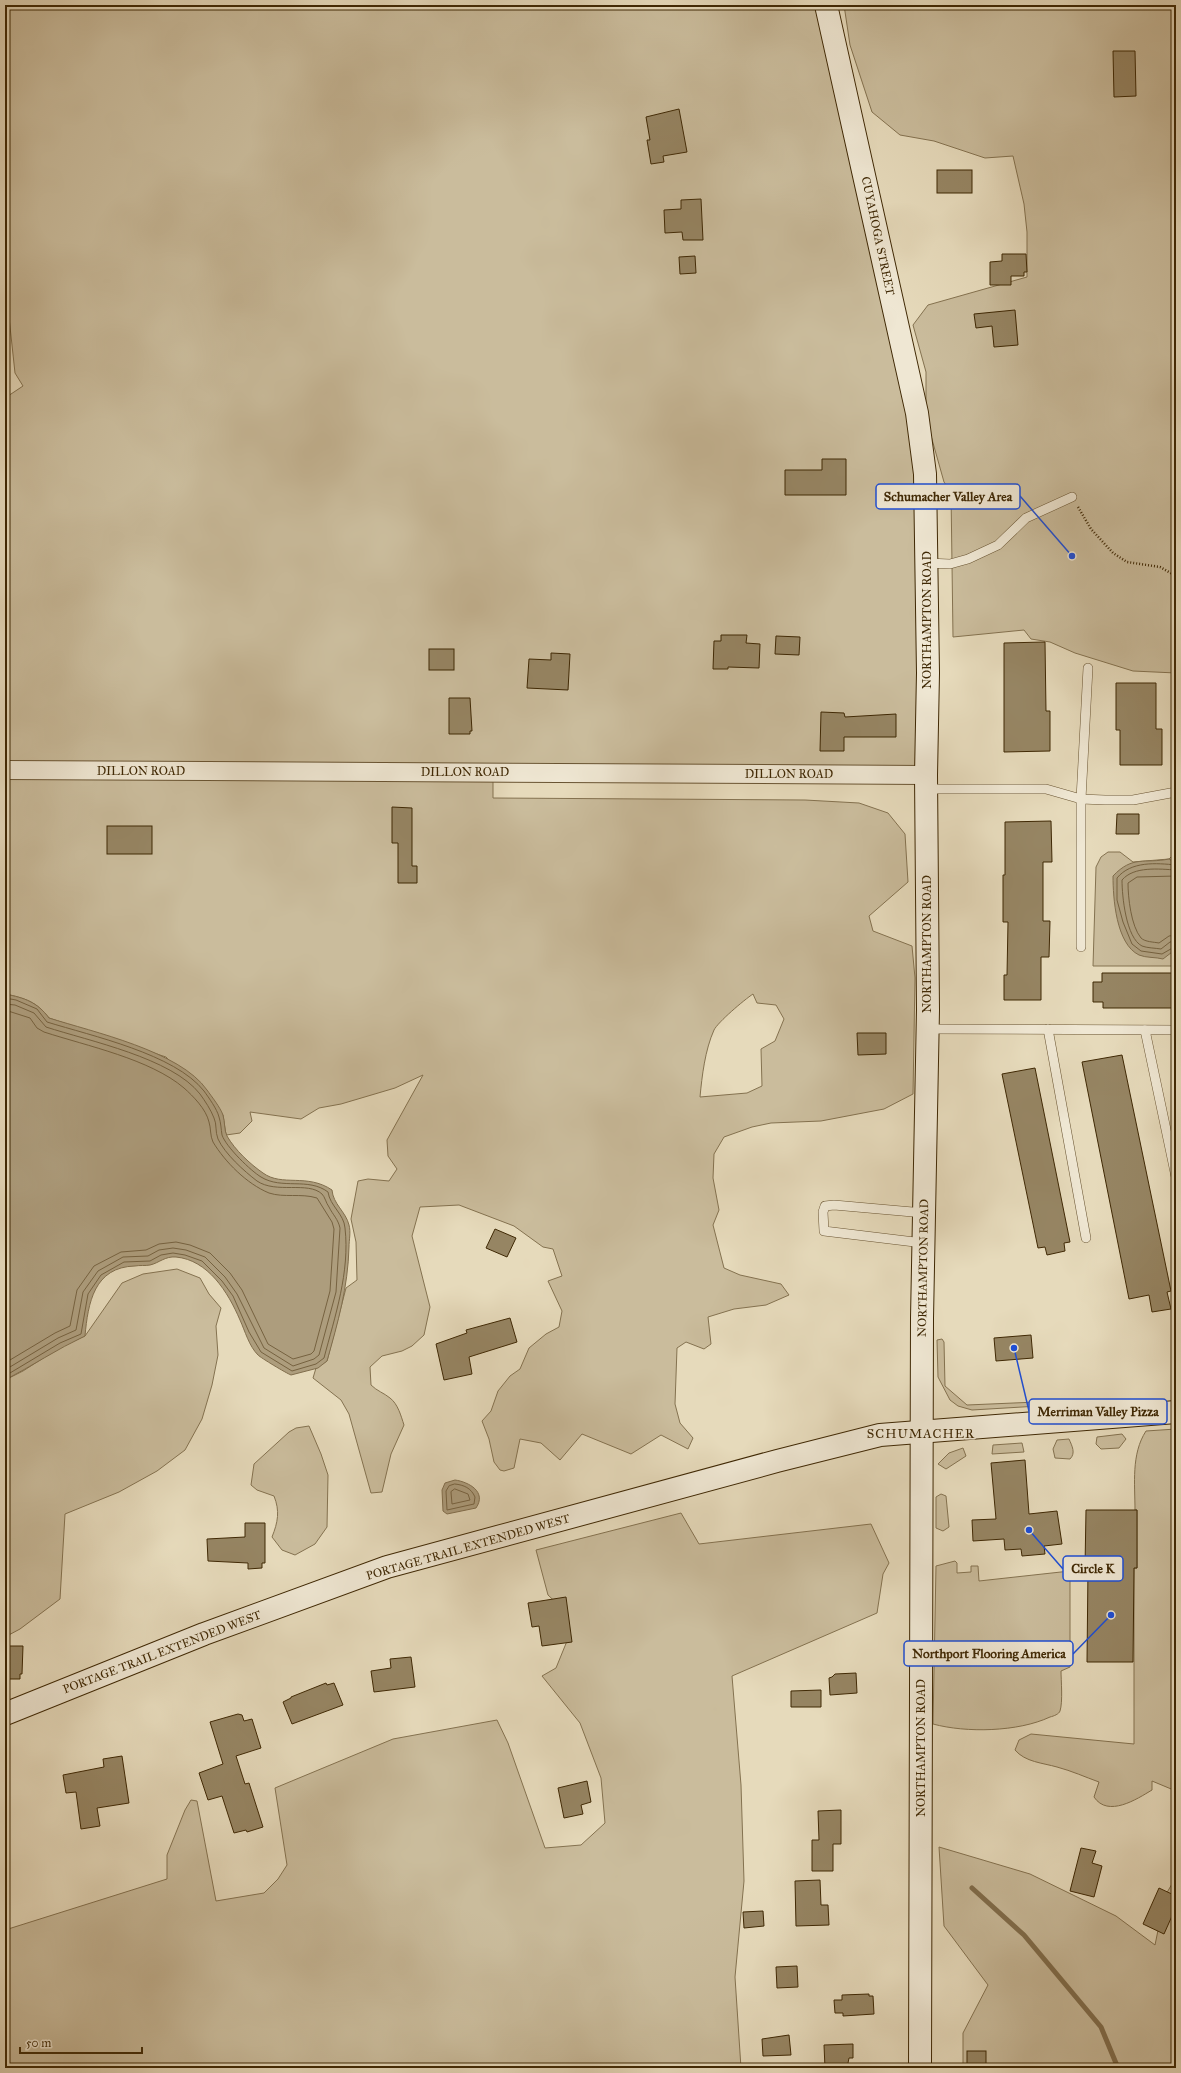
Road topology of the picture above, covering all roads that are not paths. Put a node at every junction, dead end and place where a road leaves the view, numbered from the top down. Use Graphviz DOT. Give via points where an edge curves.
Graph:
graph roads {
  1 [pos="826,5"];
  2 [pos="924,468"];
  3 [pos="1072,496"];
  4 [pos="927,563"];
  5 [pos="1088,668"];
  6 [pos="5,770"];
  7 [pos="926,782"];
  8 [pos="1176,792"];
  9 [pos="1081,799"];
  10 [pos="1081,947"];
  11 [pos="928,1029"];
  12 [pos="1048,1029"];
  13 [pos="1145,1030"];
  14 [pos="1176,1030"];
  15 [pos="1176,1177"];
  16 [pos="924,1213"];
  17 [pos="1086,1238"];
  18 [pos="923,1243"];
  19 [pos="1176,1412"];
  20 [pos="923,1432"];
  21 [pos="5,1714"];
  22 [pos="920,2068"];
  1 -- 2 [label="street, CUYAHOGA STREET" via="917,413"];
  2 -- 4 [label="street, NORTHAMPTON ROAD"];
  3 -- 4 [label="lane" via="1026,518 998,545 968,559 950,564"];
  4 -- 7 [label="street, NORTHAMPTON ROAD"];
  5 -- 9 [label="lane"];
  6 -- 7 [label="street, DILLON ROAD"];
  7 -- 9 [label="lane" via="1046,789"];
  7 -- 11 [label="street, NORTHAMPTON ROAD"];
  8 -- 9 [label="lane" via="1133,800"];
  9 -- 10 [label="lane"];
  11 -- 12 [label="lane"];
  11 -- 16 [label="street, NORTHAMPTON ROAD"];
  12 -- 13 [label="lane"];
  12 -- 17 [label="lane"];
  13 -- 14 [label="lane"];
  13 -- 15 [label="lane"];
  16 -- 18 [label="street, NORTHAMPTON ROAD"];
  16 -- 18 [label="lane" via="834,1205 825,1206 823,1212 824,1231"];
  18 -- 20 [label="street, NORTHAMPTON ROAD"];
  19 -- 20 [label="street, PORTAGE TRAIL EXTENDED WEST"];
  20 -- 21 [label="street, PORTAGE TRAIL EXTENDED WEST" via="880,1436 804,1455 387,1567 204,1634"];
  20 -- 22 [label="street, NORTHAMPTON ROAD"];
}
